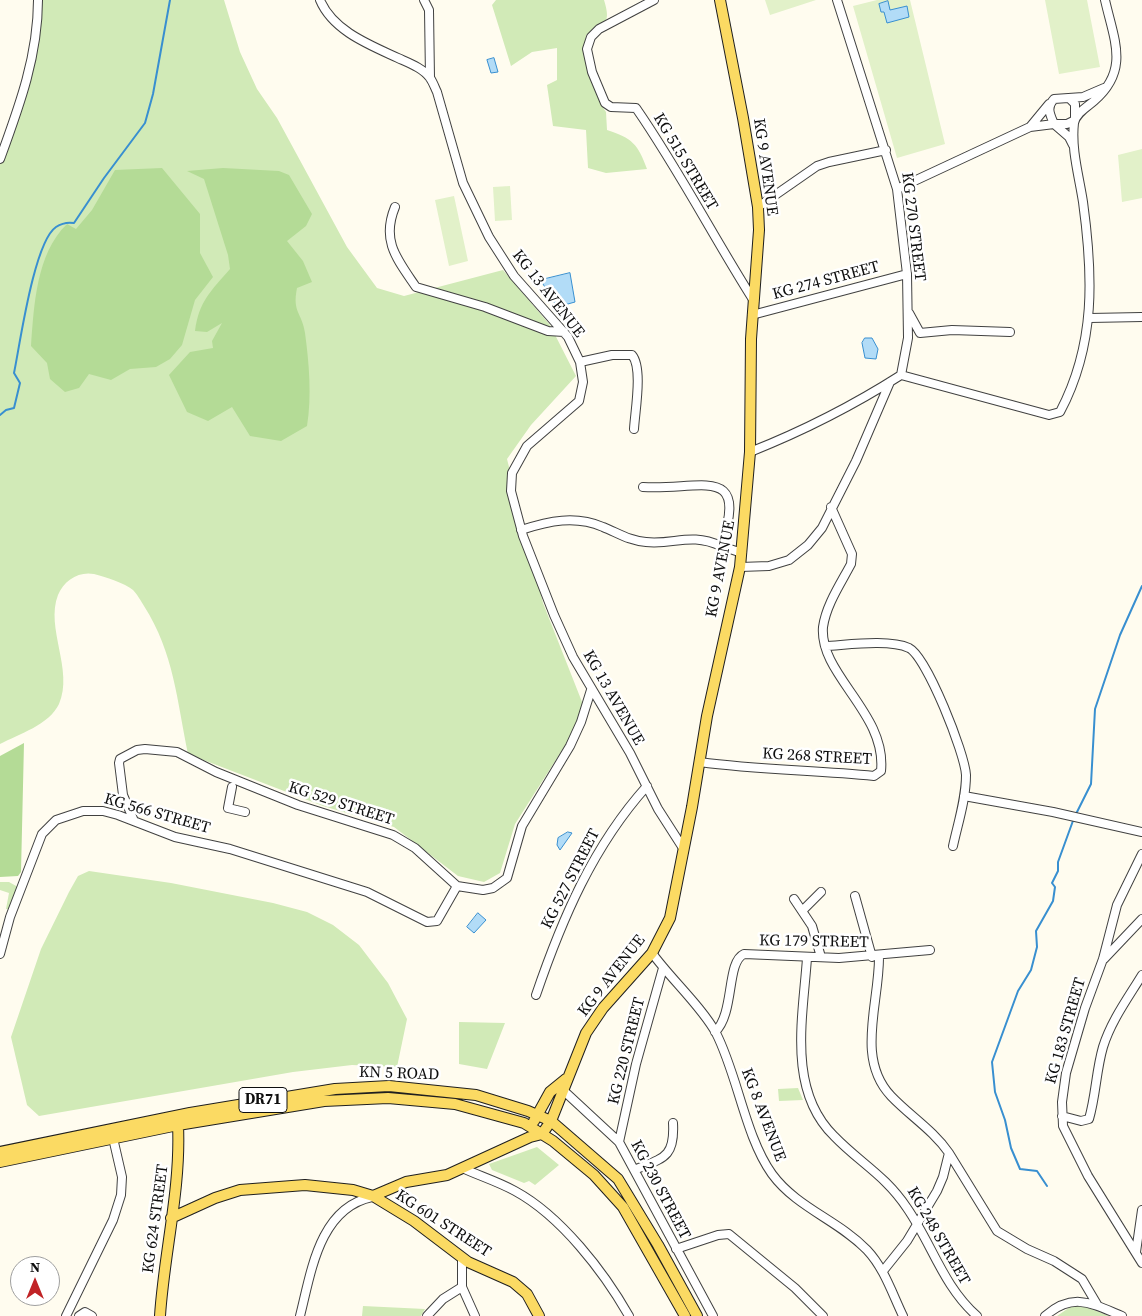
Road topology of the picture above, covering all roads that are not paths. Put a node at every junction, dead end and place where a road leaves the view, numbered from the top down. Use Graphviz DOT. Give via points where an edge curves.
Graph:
graph roads {
  1 [pos="38,0"];
  2 [pos="320,0"];
  3 [pos="424,0"];
  4 [pos="654,0"];
  5 [pos="720,0"];
  6 [pos="837,0"];
  7 [pos="1106,0"];
  8 [pos="430,78"];
  9 [pos="1106,87"];
  10 [pos="1070,99"];
  11 [pos="1049,104"];
  12 [pos="1075,120"];
  13 [pos="1054,124"];
  14 [pos="1030,127"];
  15 [pos="1073,145"];
  16 [pos="886,150"];
  17 [pos="0,159"];
  18 [pos="897,189"];
  19 [pos="395,207"];
  20 [pos="758,207"];
  21 [pos="907,274"];
  22 [pos="754,301"];
  23 [pos="908,310"];
  24 [pos="752,315"];
  25 [pos="1142,317"];
  26 [pos="1090,318"];
  27 [pos="564,332"];
  28 [pos="1010,332"];
  29 [pos="580,362"];
  30 [pos="902,375"];
  31 [pos="890,382"];
  32 [pos="634,429"];
  33 [pos="750,452"];
  34 [pos="644,487"];
  35 [pos="831,507"];
  36 [pos="521,530"];
  37 [pos="721,546"];
  38 [pos="742,553"];
  39 [pos="740,567"];
  40 [pos="825,646"];
  41 [pos="591,690"];
  42 [pos="700,762"];
  43 [pos="647,786"];
  44 [pos="232,787"];
  45 [pos="123,795"];
  46 [pos="964,796"];
  47 [pos="245,812"];
  48 [pos="118,815"];
  49 [pos="134,821"];
  50 [pos="1142,832"];
  51 [pos="953,846"];
  52 [pos="683,848"];
  53 [pos="1142,854"];
  54 [pos="457,886"];
  55 [pos="821,892"];
  56 [pos="855,896"];
  57 [pos="794,899"];
  58 [pos="803,910"];
  59 [pos="1142,919"];
  60 [pos="930,950"];
  61 [pos="652,953"];
  62 [pos="0,954"];
  63 [pos="876,956"];
  64 [pos="821,957"];
  65 [pos="807,958"];
  66 [pos="1104,959"];
  67 [pos="663,968"];
  68 [pos="1142,975"];
  69 [pos="536,995"];
  70 [pos="715,1032"];
  71 [pos="566,1080"];
  72 [pos="564,1092"];
  73 [pos="537,1115"];
  74 [pos="1062,1116"];
  75 [pos="550,1121"];
  76 [pos="673,1123"];
  77 [pos="178,1126"];
  78 [pos="530,1132"];
  79 [pos="542,1134"];
  80 [pos="113,1138"];
  81 [pos="618,1142"];
  82 [pos="0,1152"];
  83 [pos="949,1153"];
  84 [pos="0,1162"];
  85 [pos="462,1168"];
  86 [pos="634,1170"];
  87 [pos="373,1196"];
  88 [pos="1142,1210"];
  89 [pos="171,1218"];
  90 [pos="917,1222"];
  91 [pos="676,1249"];
  92 [pos="1136,1252"];
  93 [pos="462,1258"];
  94 [pos="1142,1263"];
  95 [pos="883,1271"];
  96 [pos="694,1281"];
  97 [pos="462,1287"];
  98 [pos="682,1288"];
  99 [pos="72,1306"];
  100 [pos="1098,1306"];
  101 [pos="81,1314"];
  102 [pos="68,1315"];
  103 [pos="92,1316"];
  104 [pos="160,1316"];
  105 [pos="300,1316"];
  106 [pos="427,1316"];
  107 [pos="475,1316"];
  108 [pos="539,1316"];
  109 [pos="629,1316"];
  110 [pos="685,1316"];
  111 [pos="697,1316"];
  112 [pos="713,1316"];
  113 [pos="823,1316"];
  114 [pos="903,1316"];
  115 [pos="977,1316"];
  116 [pos="1045,1316"];
  117 [pos="1122,1316"];
  1 -- 17 [label="street" via="32,63 19,110"];
  2 -- 8 [label="street" via="342,28 412,64"];
  3 -- 8 [label="street" via="429,10"];
  4 -- 22 [label="street, KG 515 STREET" via="599,29 591,37 588,49 592,72 605,103 636,108 667,152 715,240"];
  5 -- 20 [label="main road, KG 9 AVENUE"];
  6 -- 16 [label="street, KG 270 STREET"];
  7 -- 9 [label="street" via="1117,60 1114,76"];
  8 -- 27 [label="street, KG 13 AVENUE" via="463,182 492,242 514,276"];
  9 -- 10 [label="street"];
  9 -- 12 [label="street"];
  10 -- 11 [label="street" via="1062,97"];
  10 -- 12 [label="street" via="1075,104"];
  11 -- 13 [label="street"];
  11 -- 14 [label="street"];
  12 -- 13 [label="street"];
  12 -- 15 [label="street"];
  13 -- 14 [label="street"];
  13 -- 15 [label="street"];
  14 -- 18 [label="street"];
  15 -- 26 [label="street" via="1090,253"];
  16 -- 18 [label="street, KG 270 STREET"];
  16 -- 20 [label="street" via="815,168"];
  18 -- 21 [label="street, KG 270 STREET"];
  19 -- 27 [label="street" via="388,223 391,245 416,287 500,312 548,331"];
  20 -- 22 [label="main road, KG 9 AVENUE"];
  21 -- 23 [label="street, KG 270 STREET"];
  21 -- 24 [label="street, KG 274 STREET"];
  22 -- 24 [label="main road, KG 9 AVENUE"];
  23 -- 28 [label="street" via="920,333 952,330"];
  23 -- 30 [label="street, KG 270 STREET" via="908,338"];
  24 -- 33 [label="main road, KG 9 AVENUE"];
  25 -- 26 [label="street"];
  26 -- 30 [label="street" via="1084,351 1064,405 1055,415"];
  27 -- 29 [label="street, KG 13 AVENUE"];
  29 -- 32 [label="street" via="632,355 637,379"];
  29 -- 36 [label="street, KG 13 AVENUE" via="582,382 579,401 527,446 512,472 511,491"];
  30 -- 31 [label="street"];
  31 -- 33 [label="street" via="862,400"];
  31 -- 35 [label="street" via="856,461"];
  33 -- 38 [label="main road, KG 9 AVENUE"];
  34 -- 37 [label="street" via="709,486 726,492 731,509"];
  35 -- 39 [label="street" via="822,528 789,560 768,566"];
  35 -- 40 [label="street, KG 268 STREET" via="852,554 851,564 825,618"];
  36 -- 37 [label="street" via="552,521 584,521 635,541 698,539"];
  36 -- 41 [label="street, KG 13 AVENUE" via="554,616"];
  37 -- 38 [label="street"];
  38 -- 39 [label="main road, KG 9 AVENUE"];
  39 -- 42 [label="main road, KG 9 AVENUE"];
  40 -- 42 [label="street, KG 268 STREET" via="876,734 882,765 878,775 734,767"];
  40 -- 46 [label="street" via="894,644 910,648 917,654 929,674 962,756 966,773"];
  41 -- 43 [label="street, KG 13 AVENUE"];
  41 -- 54 [label="street" via="570,746 522,826 507,878 483,890"];
  42 -- 52 [label="main road, KG 9 AVENUE"];
  43 -- 52 [label="street, KG 13 AVENUE"];
  43 -- 69 [label="street, KG 527 STREET" via="606,838 590,865 555,939"];
  44 -- 47 [label="street" via="228,808"];
  45 -- 48 [label="street"];
  45 -- 49 [label="street"];
  45 -- 54 [label="street, KG 529 STREET" via="119,764 124,755 145,749 177,752 298,806 393,834 415,848"];
  46 -- 50 [label="street"];
  46 -- 51 [label="street"];
  48 -- 49 [label="street, KG 566 STREET"];
  48 -- 62 [label="street, KG 566 STREET" via="103,811 79,812 56,820 46,828 32,857"];
  49 -- 54 [label="street, KG 566 STREET" via="175,837 230,849 367,892 433,923 441,916"];
  52 -- 61 [label="main road, KG 9 AVENUE" via="670,918"];
  53 -- 66 [label="street, KG 183 STREET" via="1117,905"];
  55 -- 58 [label="street"];
  56 -- 63 [label="street"];
  57 -- 58 [label="street"];
  58 -- 64 [label="street" via="815,934"];
  59 -- 66 [label="street"];
  60 -- 63 [label="street, KG 179 STREET"];
  61 -- 67 [label="street, KG 8 AVENUE"];
  61 -- 71 [label="main road, KG 9 AVENUE" via="603,1008 586,1033"];
  63 -- 64 [label="street, KG 179 STREET"];
  63 -- 83 [label="street" via="876,1011 870,1035 874,1062 882,1084"];
  64 -- 65 [label="street, KG 179 STREET"];
  65 -- 70 [label="street, KG 179 STREET" via="739,956 726,1017"];
  65 -- 90 [label="street, KG 248 STREET" via="800,1052 807,1088 819,1119 834,1137 895,1189"];
  66 -- 74 [label="street, KG 183 STREET" via="1085,1008 1066,1073"];
  67 -- 70 [label="street, KG 8 AVENUE"];
  67 -- 81 [label="street, KG 220 STREET"];
  68 -- 74 [label="street" via="1104,1046 1088,1119 1081,1121"];
  70 -- 95 [label="street, KG 8 AVENUE" via="770,1172 800,1204 858,1242"];
  71 -- 72 [label="main road, KG 9 AVENUE"];
  71 -- 73 [label="main road, KG 9 AVENUE" via="550,1092"];
  72 -- 75 [label="main road, KG 9 AVENUE"];
  72 -- 81 [label="street, KG 230 STREET"];
  73 -- 75 [label="main road, KN 5 ROAD / DR71"];
  73 -- 78 [label="main road, KG 9 AVENUE"];
  73 -- 82 [label="main road, KN 5 ROAD / DR71" via="476,1095 389,1086 360,1087 269,1099"];
  74 -- 92 [label="street, KG 183 STREET" via="1063,1126 1088,1176"];
  75 -- 79 [label="main road, KG 9 AVENUE"];
  75 -- 98 [label="main road, KN 5 ROAD / DR71" via="618,1179"];
  76 -- 86 [label="street" via="672,1150 663,1158"];
  77 -- 78 [label="main road, KN 5 ROAD / DR71" via="324,1101 388,1098 455,1104"];
  77 -- 80 [label="main road, KN 5 ROAD / DR71"];
  77 -- 89 [label="main road, KG 624 STREET" via="180,1154"];
  78 -- 79 [label="main road"];
  78 -- 85 [label="main road"];
  79 -- 110 [label="main road" via="594,1175 623,1207"];
  80 -- 84 [label="main road, KN 5 ROAD / DR71"];
  80 -- 99 [label="street" via="122,1177 121,1195 113,1220"];
  81 -- 86 [label="street, KG 230 STREET"];
  83 -- 90 [label="street" via="943,1177"];
  83 -- 100 [label="street" via="997,1231 1054,1260 1082,1280"];
  85 -- 87 [label="main road" via="447,1175 406,1182"];
  85 -- 109 [label="street" via="516,1192 539,1208 593,1263"];
  86 -- 91 [label="street, KG 230 STREET"];
  87 -- 89 [label="main road, KG 601 STREET" via="340,1188 305,1185 245,1189 215,1198"];
  87 -- 93 [label="main road, KG 601 STREET" via="426,1229"];
  87 -- 105 [label="street" via="351,1205 319,1242"];
  88 -- 92 [label="street"];
  89 -- 104 [label="main road, KG 624 STREET"];
  90 -- 95 [label="street" via="907,1241"];
  90 -- 115 [label="street, KG 248 STREET" via="951,1288"];
  91 -- 96 [label="street, KG 230 STREET"];
  91 -- 113 [label="street" via="718,1234 729,1234 795,1288"];
  92 -- 94 [label="street, KG 183 STREET"];
  93 -- 97 [label="street"];
  93 -- 108 [label="main road, KG 601 STREET" via="519,1287 527,1294"];
  95 -- 114 [label="street, KG 8 AVENUE"];
  96 -- 98 [label="street"];
  96 -- 112 [label="street, KG 230 STREET"];
  97 -- 106 [label="street" via="443,1299"];
  97 -- 107 [label="street"];
  98 -- 111 [label="main road, KN 5 ROAD / DR71"];
  99 -- 101 [label="street"];
  99 -- 102 [label="street"];
  100 -- 116 [label="street" via="1072,1300"];
  100 -- 117 [label="street"];
  101 -- 103 [label="street"];
}
